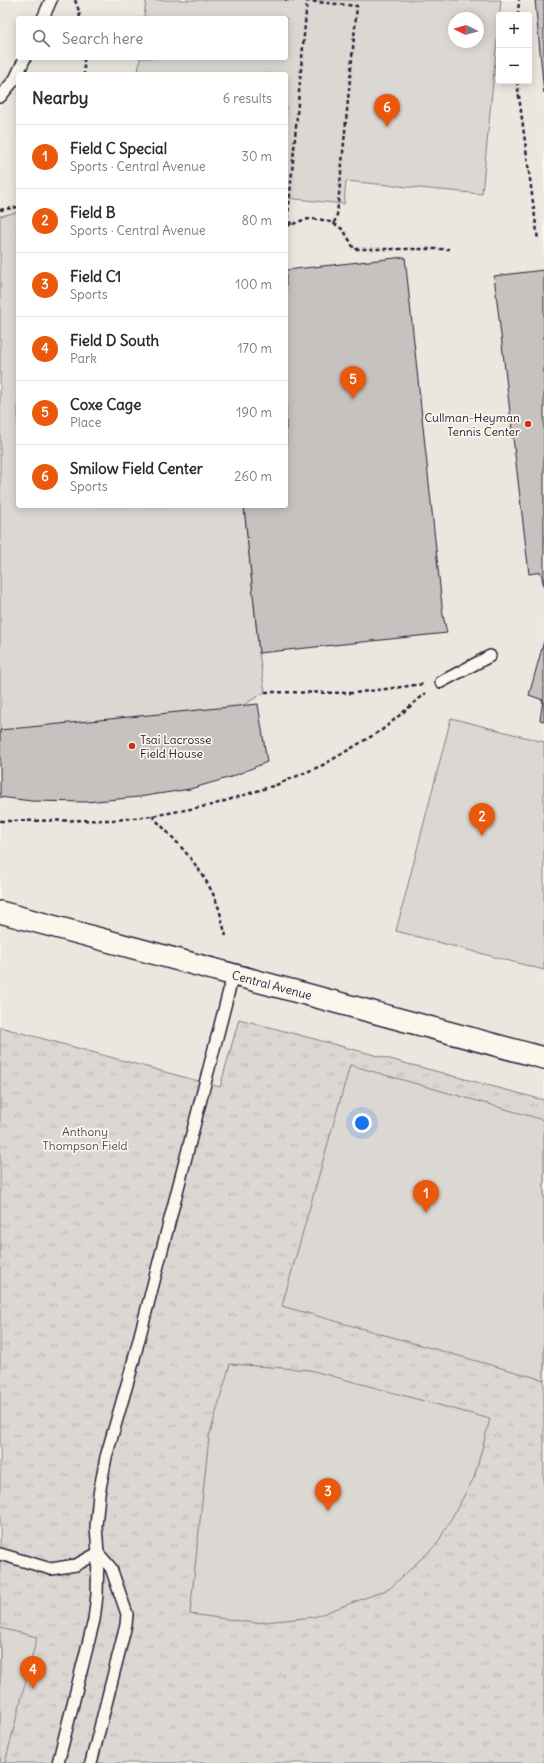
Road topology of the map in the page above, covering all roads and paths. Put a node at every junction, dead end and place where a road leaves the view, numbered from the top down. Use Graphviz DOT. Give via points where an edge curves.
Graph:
graph roads {
  1 [pos="52,0"];
  2 [pos="75,0"];
  3 [pos="285,0"];
  4 [pos="519,0"];
  5 [pos="307,1"];
  6 [pos="518,12"];
  7 [pos="44,16"];
  8 [pos="80,16"];
  9 [pos="24,60"];
  10 [pos="84,60"];
  11 [pos="18,72"];
  12 [pos="84,72"];
  13 [pos="16,77"];
  14 [pos="517,84"];
  15 [pos="0,97"];
  16 [pos="16,206"];
  17 [pos="0,210"];
  18 [pos="334,223"];
  19 [pos="288,225"];
  20 [pos="291,226"];
  21 [pos="538,240"];
  22 [pos="449,249"];
  23 [pos="490,656"];
  24 [pos="441,682"];
  25 [pos="265,692"];
  26 [pos="152,816"];
  27 [pos="0,821"];
  28 [pos="0,912"];
  29 [pos="226,936"];
  30 [pos="233,975"];
  31 [pos="544,1058"];
  32 [pos="98,1553"];
  33 [pos="0,1554"];
  34 [pos="58,1763"];
  35 [pos="91,1763"];
  1 -- 7 [label="lane"];
  2 -- 8 [label="path"];
  3 -- 5 [label="path"];
  4 -- 6 [label="path"];
  5 -- 18 [label="path" via="357,6 337,216"];
  5 -- 20 [label="path" via="288,217"];
  9 -- 11 [label="lane"];
  10 -- 12 [label="path"];
  13 -- 15 [label="lane"];
  14 -- 21 [label="path"];
  16 -- 17 [label="path"];
  18 -- 20 [label="path" via="318,219 303,220"];
  18 -- 22 [label="path" via="343,230 354,249"];
  19 -- 20 [label="path"];
  23 -- 24 [label="lane"];
  24 -- 25 [label="path" via="354,693"];
  24 -- 26 [label="path" via="382,730 323,765 276,785 212,805"];
  26 -- 27 [label="path" via="115,820"];
  26 -- 29 [label="path" via="185,850 200,872 218,906"];
  28 -- 30 [label="street, Central Avenue"];
  30 -- 31 [label="street, Central Avenue"];
  30 -- 32 [label="lane" via="106,1458 96,1526"];
  32 -- 33 [label="lane" via="76,1565 51,1569"];
  32 -- 34 [label="lane" via="94,1620"];
  32 -- 35 [label="lane" via="111,1568 126,1614 126,1625"];
}
